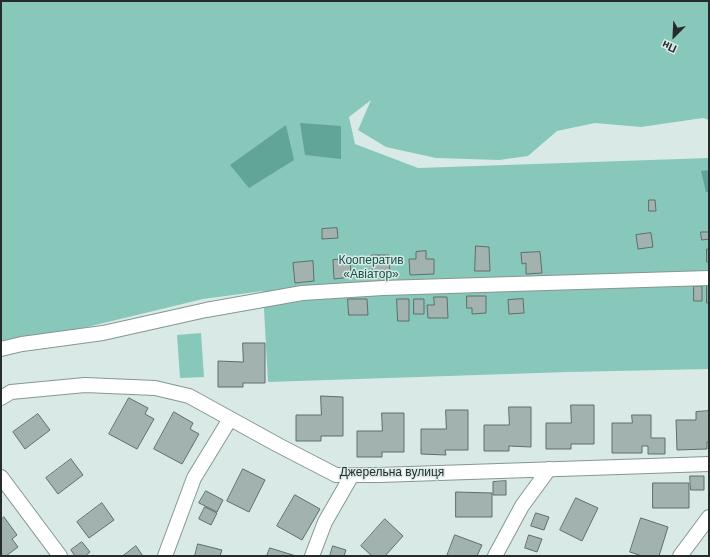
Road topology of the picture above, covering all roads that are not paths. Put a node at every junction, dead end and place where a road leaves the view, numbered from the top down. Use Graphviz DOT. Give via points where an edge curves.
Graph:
graph roads {
  1 [pos="709,278"];
  2 [pos="1,349"];
  3 [pos="1,398"];
  4 [pos="230,419"];
  5 [pos="709,464"];
  6 [pos="549,469"];
  7 [pos="352,475"];
  8 [pos="1,477"];
  9 [pos="709,517"];
  10 [pos="60,556"];
  11 [pos="165,556"];
  12 [pos="312,556"];
  13 [pos="495,556"];
  14 [pos="680,556"];
  1 -- 2 [label="street" via="302,293 206,310 103,333"];
  3 -- 4 [label="street, Джерельна вулиця" via="10,392 85,384 156,388 189,396"];
  4 -- 7 [label="street, Джерельна вулиця" via="336,475"];
  4 -- 11 [label="street" via="194,478"];
  5 -- 6 [label="street, Джерельна вулиця"];
  6 -- 7 [label="street, Джерельна вулиця"];
  6 -- 13 [label="street" via="522,506"];
  7 -- 12 [label="street" via="325,522"];
  8 -- 10 [label="street"];
  9 -- 14 [label="street"];
}
